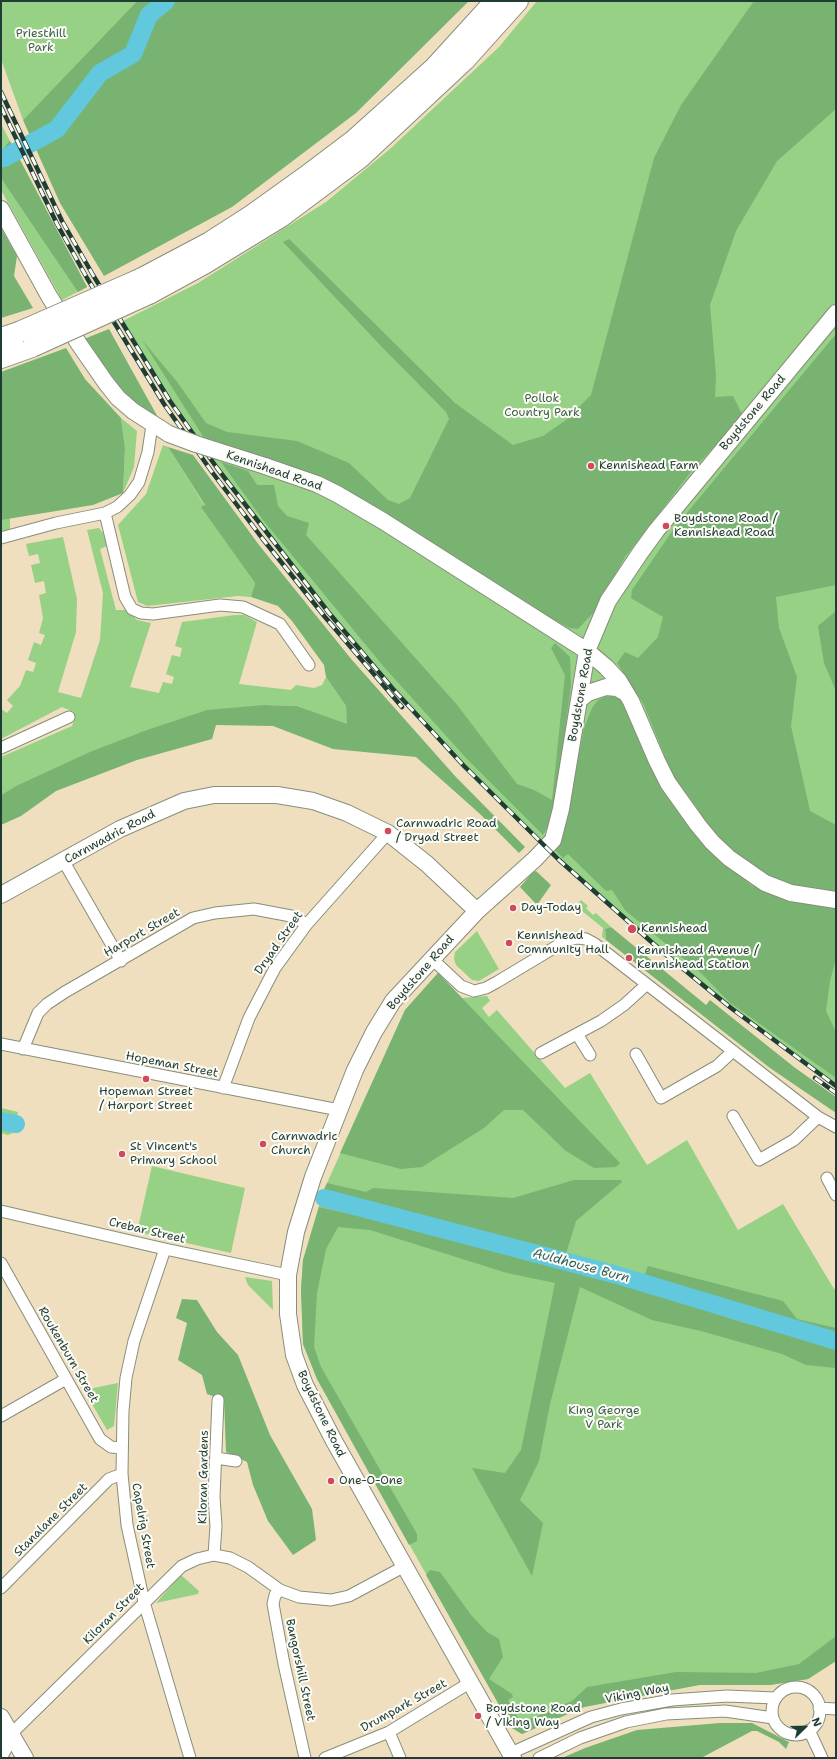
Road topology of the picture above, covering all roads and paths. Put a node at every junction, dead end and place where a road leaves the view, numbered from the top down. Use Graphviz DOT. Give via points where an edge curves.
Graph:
graph roads {
  1 [pos="495,1"];
  2 [pos="518,1"];
  3 [pos="1,209"];
  4 [pos="144,287"];
  5 [pos="836,312"];
  6 [pos="10,335"];
  7 [pos="1,358"];
  8 [pos="152,425"];
  9 [pos="105,513"];
  10 [pos="1,538"];
  11 [pos="587,651"];
  12 [pos="309,666"];
  13 [pos="626,693"];
  14 [pos="579,700"];
  15 [pos="69,717"];
  16 [pos="1,748"];
  17 [pos="388,833"];
  18 [pos="64,862"];
  19 [pos="1,895"];
  20 [pos="836,900"];
  21 [pos="476,911"];
  22 [pos="307,924"];
  23 [pos="431,958"];
  24 [pos="121,961"];
  25 [pos="646,985"];
  26 [pos="577,1034"];
  27 [pos="1,1044"];
  28 [pos="23,1049"];
  29 [pos="733,1051"];
  30 [pos="541,1054"];
  31 [pos="636,1054"];
  32 [pos="590,1055"];
  33 [pos="223,1088"];
  34 [pos="339,1110"];
  35 [pos="733,1116"];
  36 [pos="818,1117"];
  37 [pos="836,1128"];
  38 [pos="826,1178"];
  39 [pos="836,1195"];
  40 [pos="1,1211"];
  41 [pos="165,1249"];
  42 [pos="1,1263"];
  43 [pos="288,1275"];
  44 [pos="66,1379"];
  45 [pos="218,1400"];
  46 [pos="1,1416"];
  47 [pos="121,1448"];
  48 [pos="216,1458"];
  49 [pos="236,1461"];
  50 [pos="122,1474"];
  51 [pos="214,1555"];
  52 [pos="405,1566"];
  53 [pos="1,1588"];
  54 [pos="280,1590"];
  55 [pos="144,1602"];
  56 [pos="471,1682"];
  57 [pos="775,1698"];
  58 [pos="819,1708"];
  59 [pos="836,1708"];
  60 [pos="1,1717"];
  61 [pos="773,1718"];
  62 [pos="809,1730"];
  63 [pos="389,1732"];
  64 [pos="11,1734"];
  65 [pos="1,1753"];
  66 [pos="512,1756"];
  67 [pos="25,1758"];
  68 [pos="190,1758"];
  69 [pos="305,1758"];
  70 [pos="325,1758"];
  71 [pos="400,1758"];
  72 [pos="539,1758"];
  73 [pos="822,1758"];
  1 -- 4 [label="highway" via="434,68 354,140 252,215 187,255"];
  2 -- 4 [label="highway" via="465,60 360,158 275,221 204,264"];
  3 -- 8 [label="street, Kennishead Road" via="49,296 92,364 118,398"];
  4 -- 6 [label="highway, bridge"];
  4 -- 7 [label="highway, bridge" via="32,347"];
  5 -- 11 [label="street, Boydstone Road" via="640,552 608,601"];
  8 -- 9 [label="street" via="148,452 139,482 117,507"];
  8 -- 11 [label="street, Kennishead Road, bridge" via="196,444 317,484 383,521"];
  9 -- 10 [label="street"];
  9 -- 12 [label="street" via="126,597 132,608 141,613 153,614 220,605 243,606 280,624"];
  11 -- 13 [label="street, Kennishead Road" via="613,674"];
  11 -- 14 [label="street, Boydstone Road"];
  13 -- 14 [label="street" via="617,688 606,687 588,692"];
  13 -- 20 [label="street, Kennishead Road" via="668,783 712,842 746,871 779,889 802,896"];
  14 -- 21 [label="street, Boydstone Road" via="561,809 553,840"];
  15 -- 16 [label="street"];
  17 -- 18 [label="street, Carnwadric Road" via="347,813 313,801 277,795 214,795 184,801 151,814"];
  17 -- 21 [label="street, Carnwadric Road" via="427,864"];
  17 -- 22 [label="street, Dryad Street"];
  18 -- 19 [label="street, Carnwadric Road"];
  18 -- 24 [label="street"];
  21 -- 23 [label="street, Boydstone Road"];
  22 -- 24 [label="street, Harport Street" via="291,916 267,911 237,909 215,913 193,918"];
  22 -- 33 [label="street, Dryad Street" via="265,984 249,1018"];
  23 -- 25 [label="street" via="462,986 474,991 486,988 567,940 586,939"];
  23 -- 34 [label="street, Boydstone Road" via="389,1007 354,1070"];
  24 -- 28 [label="street, Harport Street" via="47,1004 35,1020"];
  25 -- 26 [label="street" via="624,1005"];
  25 -- 29 [label="street"];
  26 -- 30 [label="street"];
  26 -- 32 [label="street"];
  27 -- 28 [label="street, Hopeman Street"];
  28 -- 33 [label="street, Hopeman Street"];
  29 -- 31 [label="street" via="717,1066 661,1098"];
  29 -- 36 [label="street"];
  33 -- 34 [label="street, Hopeman Street"];
  34 -- 43 [label="street, Boydstone Road" via="313,1177 296,1232"];
  35 -- 36 [label="street" via="759,1160 794,1140"];
  36 -- 37 [label="street"];
  38 -- 39 [label="street"];
  40 -- 41 [label="street, Crebar Street"];
  41 -- 43 [label="street, Crebar Street"];
  41 -- 47 [label="street, Capelrig Street" via="134,1341 126,1381"];
  42 -- 44 [label="street, Roukenburn Street"];
  43 -- 52 [label="street, Boydstone Road" via="288,1314 294,1355 305,1385"];
  44 -- 46 [label="street"];
  44 -- 47 [label="street, Roukenburn Street" via="100,1439 111,1447"];
  45 -- 48 [label="street, Kiloran Gardens"];
  47 -- 50 [label="street, Capelrig Street"];
  48 -- 49 [label="street"];
  48 -- 51 [label="street, Kiloran Gardens"];
  50 -- 53 [label="street, Stanalane Street" via="103,1485"];
  50 -- 55 [label="street, Capelrig Street" via="127,1525"];
  51 -- 54 [label="street, Kiloran Street" via="237,1561"];
  51 -- 55 [label="street, Kiloran Street" via="182,1566"];
  52 -- 54 [label="street, Kiloran Street" via="349,1596 331,1600 299,1597"];
  52 -- 56 [label="street, Boydstone Road"];
  54 -- 69 [label="street, Bangorshill Street" via="275,1595 273,1604"];
  55 -- 64 [label="street, Kiloran Street"];
  55 -- 68 [label="street, Capelrig Street"];
  56 -- 63 [label="street, Drumpark Street"];
  56 -- 66 [label="street, Boydstone Road"];
  57 -- 58 [label="street" via="782,1691 800,1687 813,1694"];
  57 -- 61 [label="street" via="772,1706"];
  57 -- 66 [label="street, Viking Way" via="711,1697 672,1700 621,1709 590,1718"];
  58 -- 59 [label="street"];
  58 -- 62 [label="street" via="819,1718"];
  60 -- 64 [label="street"];
  61 -- 62 [label="street" via="780,1729 787,1733 795,1735"];
  61 -- 72 [label="street" via="725,1712 666,1714 626,1722 580,1738"];
  62 -- 73 [label="street"];
  63 -- 70 [label="street, Drumpark Street"];
  63 -- 71 [label="street"];
  64 -- 65 [label="street"];
  64 -- 67 [label="street"];
}
